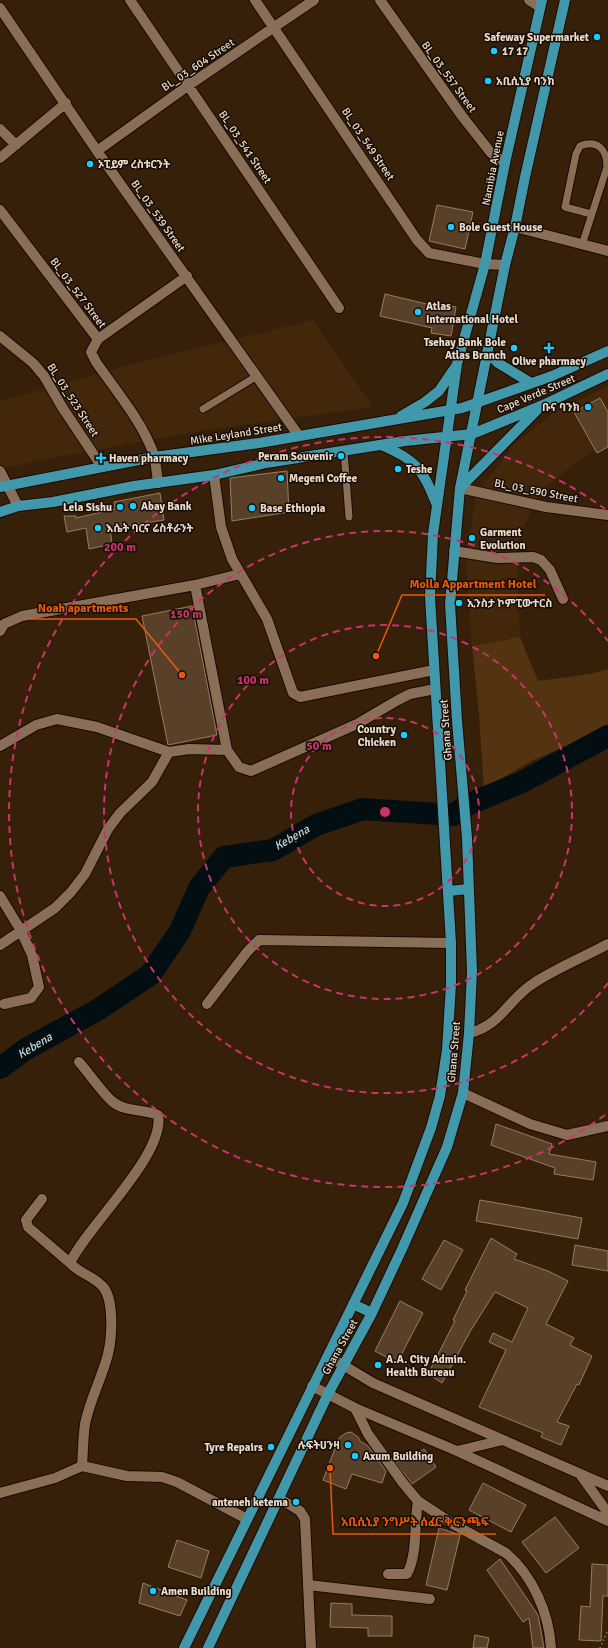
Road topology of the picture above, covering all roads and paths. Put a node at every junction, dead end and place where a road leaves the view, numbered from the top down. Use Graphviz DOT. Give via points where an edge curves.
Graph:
graph roads {
  1 [pos="130,0"];
  2 [pos="255,0"];
  3 [pos="314,0"];
  4 [pos="380,0"];
  5 [pos="529,0"];
  6 [pos="565,0"];
  7 [pos="541,4"];
  8 [pos="0,8"];
  9 [pos="275,27"];
  10 [pos="189,85"];
  11 [pos="66,103"];
  12 [pos="0,128"];
  13 [pos="16,145"];
  14 [pos="97,151"];
  15 [pos="0,158"];
  16 [pos="505,163"];
  17 [pos="0,210"];
  18 [pos="591,214"];
  19 [pos="515,227"];
  20 [pos="582,245"];
  21 [pos="608,251"];
  22 [pos="485,264"];
  23 [pos="505,265"];
  24 [pos="187,276"];
  25 [pos="339,308"];
  26 [pos="0,336"];
  27 [pos="98,339"];
  28 [pos="608,351"];
  29 [pos="487,352"];
  30 [pos="457,364"];
  31 [pos="608,374"];
  32 [pos="257,376"];
  33 [pos="531,383"];
  34 [pos="476,404"];
  35 [pos="542,405"];
  36 [pos="203,409"];
  37 [pos="451,411"];
  38 [pos="394,420"];
  39 [pos="472,434"];
  40 [pos="299,436"];
  41 [pos="447,437"];
  42 [pos="381,446"];
  43 [pos="344,451"];
  44 [pos="154,457"];
  45 [pos="102,467"];
  46 [pos="0,471"];
  47 [pos="214,474"];
  48 [pos="158,483"];
  49 [pos="4,486"];
  50 [pos="460,488"];
  51 [pos="437,505"];
  52 [pos="18,506"];
  53 [pos="0,512"];
  54 [pos="608,515"];
  55 [pos="349,517"];
  56 [pos="454,551"];
  57 [pos="240,574"];
  58 [pos="195,586"];
  59 [pos="563,599"];
  60 [pos="0,631"];
  61 [pos="434,670"];
  62 [pos="436,689"];
  63 [pos="0,746"];
  64 [pos="227,750"];
  65 [pos="169,752"];
  66 [pos="468,889"];
  67 [pos="449,891"];
  68 [pos="0,896"];
  69 [pos="20,929"];
  70 [pos="452,943"];
  71 [pos="608,944"];
  72 [pos="0,945"];
  73 [pos="4,1004"];
  74 [pos="207,1004"];
  75 [pos="469,1033"];
  76 [pos="79,1062"];
  77 [pos="463,1093"];
  78 [pos="608,1126"];
  79 [pos="42,1199"];
  80 [pos="70,1263"];
  81 [pos="353,1304"];
  82 [pos="372,1313"];
  83 [pos="328,1356"];
  84 [pos="343,1366"];
  85 [pos="312,1386"];
  86 [pos="328,1394"];
  87 [pos="355,1408"];
  88 [pos="502,1440"];
  89 [pos="457,1451"];
  90 [pos="82,1466"];
  91 [pos="580,1474"];
  92 [pos="608,1486"];
  93 [pos="0,1493"];
  94 [pos="280,1499"];
  95 [pos="418,1501"];
  96 [pos="608,1513"];
  97 [pos="247,1519"];
  98 [pos="608,1521"];
  99 [pos="388,1574"];
  100 [pos="308,1585"];
  101 [pos="430,1600"];
  102 [pos="608,1630"];
  103 [pos="184,1648"];
  104 [pos="208,1648"];
  105 [pos="311,1648"];
  106 [pos="551,1648"];
  107 [pos="600,1648"];
  1 -- 10 [label="street, BL_03_541 Street"];
  2 -- 9 [label="street, BL_03_549 Street"];
  3 -- 9 [label="street, BL_03_604 Street"];
  4 -- 16 [label="street, BL_03_557 Street" via="462,116 491,153"];
  5 -- 7 [label="street"];
  6 -- 19 [label="main road"];
  7 -- 16 [label="main road, Namibia Avenue"];
  8 -- 11 [label="street, BL_03_539 Street"];
  9 -- 10 [label="street, BL_03_604 Street"];
  9 -- 22 [label="street, BL_03_549 Street" via="417,240 429,253"];
  10 -- 14 [label="street, BL_03_604 Street"];
  10 -- 25 [label="street, BL_03_541 Street"];
  11 -- 13 [label="street"];
  11 -- 14 [label="street, BL_03_539 Street"];
  12 -- 13 [label="street"];
  13 -- 15 [label="street"];
  14 -- 24 [label="street, BL_03_539 Street"];
  16 -- 22 [label="main road, Namibia Avenue"];
  17 -- 27 [label="street, BL_03_527 Street"];
  18 -- 18 [label="lane" via="607,167 607,155 600,147 587,143 580,146 576,154 565,207"];
  18 -- 20 [label="lane"];
  19 -- 20 [label="street"];
  19 -- 23 [label="main road"];
  20 -- 21 [label="street"];
  22 -- 23 [label="street, BL_03_549 Street"];
  22 -- 30 [label="main road, Namibia Avenue"];
  23 -- 29 [label="main road"];
  24 -- 27 [label="street"];
  24 -- 32 [label="street, BL_03_539 Street"];
  26 -- 45 [label="street, BL_03_523 Street" via="33,363 44,376"];
  27 -- 44 [label="street, BL_03_527 Street" via="91,352 136,419"];
  28 -- 33 [label="main road, Cape Verde Street"];
  29 -- 33 [label="main road" via="498,363"];
  29 -- 34 [label="main road"];
  30 -- 37 [label="main road, Namibia Avenue"];
  30 -- 38 [label="main road" via="438,391 425,402"];
  31 -- 35 [label="main road, Cape Verde Street"];
  32 -- 36 [label="lane"];
  32 -- 40 [label="street, BL_03_539 Street"];
  33 -- 34 [label="main road, Cape Verde Street"];
  34 -- 37 [label="main road, Mike Leyland Street"];
  34 -- 39 [label="main road, Ghana Street"];
  35 -- 39 [label="main road, Cape Verde Street"];
  35 -- 50 [label="main road"];
  37 -- 38 [label="main road, Mike Leyland Street"];
  37 -- 41 [label="main road, Ghana Street"];
  38 -- 40 [label="main road, Mike Leyland Street"];
  39 -- 41 [label="main road, Cape Verde Street"];
  39 -- 50 [label="main road, Ghana Street"];
  40 -- 44 [label="main road, Mike Leyland Street"];
  41 -- 42 [label="main road"];
  41 -- 51 [label="main road, Ghana Street"];
  42 -- 43 [label="main road"];
  42 -- 51 [label="main road" via="411,459 429,484"];
  43 -- 47 [label="main road"];
  43 -- 55 [label="lane"];
  44 -- 45 [label="main road, Mike Leyland Street"];
  44 -- 48 [label="street"];
  45 -- 49 [label="main road, Mike Leyland Street"];
  46 -- 49 [label="street"];
  47 -- 48 [label="main road"];
  47 -- 57 [label="street" via="221,527"];
  48 -- 52 [label="main road"];
  49 -- 52 [label="street"];
  50 -- 54 [label="street, BL_03_590 Street" via="546,507"];
  50 -- 56 [label="main road, Ghana Street"];
  51 -- 61 [label="main road, Ghana Street" via="430,596"];
  52 -- 53 [label="main road"];
  56 -- 59 [label="street" via="497,558 533,557 541,560 550,570"];
  56 -- 66 [label="main road, Ghana Street" via="450,604 467,838"];
  57 -- 58 [label="street"];
  57 -- 61 [label="street" via="267,619 290,685 294,693 300,697"];
  58 -- 60 [label="street" via="22,616 4,624"];
  58 -- 64 [label="street"];
  61 -- 62 [label="main road, Ghana Street"];
  62 -- 64 [label="street" via="410,694 357,724 252,771 239,767"];
  62 -- 67 [label="main road, Ghana Street"];
  63 -- 65 [label="street" via="36,725 57,719 97,728"];
  64 -- 65 [label="street" via="189,749"];
  65 -- 69 [label="street" via="152,782 120,813 108,829 85,874 71,892 55,908"];
  66 -- 67 [label="main road"];
  66 -- 75 [label="main road, Ghana Street" via="472,972"];
  67 -- 70 [label="main road, Ghana Street"];
  68 -- 69 [label="street"];
  69 -- 72 [label="street"];
  69 -- 73 [label="street" via="32,955 39,987 31,998"];
  70 -- 74 [label="street" via="259,940"];
  70 -- 81 [label="main road, Ghana Street" via="447,1050 440,1096 403,1203"];
  71 -- 75 [label="street" via="534,982 489,1025"];
  75 -- 77 [label="main road, Ghana Street"];
  76 -- 80 [label="street" via="114,1103 153,1113 158,1115 159,1120 152,1143 142,1162 117,1200 76,1251"];
  77 -- 78 [label="street" via="530,1124 566,1135"];
  77 -- 82 [label="main road, Ghana Street" via="447,1147"];
  79 -- 80 [label="street" via="26,1220 28,1227"];
  80 -- 90 [label="street" via="105,1289 109,1299 111,1320 108,1354 85,1424"];
  81 -- 82 [label="main road"];
  81 -- 83 [label="main road, Ghana Street"];
  82 -- 84 [label="main road, Ghana Street"];
  83 -- 84 [label="street"];
  83 -- 85 [label="main road, Ghana Street"];
  84 -- 86 [label="main road, Ghana Street"];
  84 -- 88 [label="street" via="373,1383"];
  85 -- 86 [label="street"];
  85 -- 97 [label="main road, Ghana Street"];
  86 -- 87 [label="street"];
  86 -- 94 [label="main road, Ghana Street"];
  87 -- 89 [label="street"];
  87 -- 95 [label="street" via="368,1434"];
  88 -- 89 [label="street"];
  88 -- 91 [label="street"];
  89 -- 98 [label="street"];
  90 -- 93 [label="street" via="55,1478"];
  90 -- 97 [label="street" via="127,1476 162,1478 177,1482"];
  91 -- 92 [label="street"];
  91 -- 96 [label="street"];
  94 -- 100 [label="street" via="300,1512 305,1519"];
  94 -- 104 [label="main road, Ghana Street"];
  95 -- 99 [label="street" via="414,1553 408,1574"];
  95 -- 106 [label="street" via="513,1559 538,1594 546,1616"];
  97 -- 103 [label="main road, Ghana Street"];
  100 -- 101 [label="street"];
  100 -- 105 [label="street"];
  102 -- 107 [label="path"];
}
